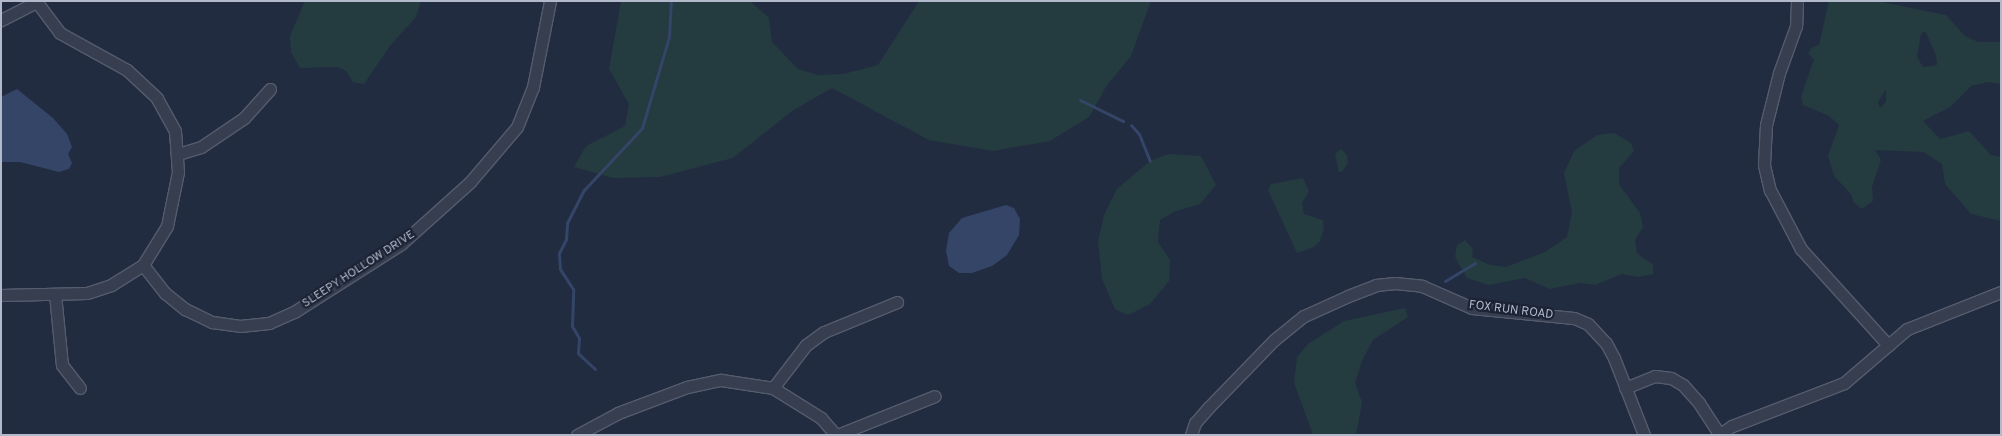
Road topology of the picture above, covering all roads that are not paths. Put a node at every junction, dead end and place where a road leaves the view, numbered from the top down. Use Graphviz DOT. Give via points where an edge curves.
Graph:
graph roads {
  1 [pos="550,1"];
  2 [pos="1797,1"];
  3 [pos="36,2"];
  4 [pos="1,20"];
  5 [pos="270,89"];
  6 [pos="178,154"];
  7 [pos="142,265"];
  8 [pos="2001,292"];
  9 [pos="55,294"];
  10 [pos="1,295"];
  11 [pos="897,302"];
  12 [pos="1888,345"];
  13 [pos="80,388"];
  14 [pos="773,388"];
  15 [pos="1626,388"];
  16 [pos="934,396"];
  17 [pos="1719,434"];
  18 [pos="577,435"];
  19 [pos="836,435"];
  20 [pos="1191,435"];
  21 [pos="1644,435"];
  1 -- 7 [label="street, SLEEPY HOLLOW DRIVE" via="533,87 517,127 470,182 415,234 393,249 294,312 269,324 240,326 212,322 185,309 166,294"];
  2 -- 12 [label="street" via="1796,26 1778,73 1766,125 1764,165 1770,190 1801,249"];
  3 -- 4 [label="street"];
  3 -- 6 [label="street" via="60,33 127,70 157,98 175,131"];
  5 -- 6 [label="street" via="244,118 201,146"];
  6 -- 7 [label="street" via="174,201 167,226"];
  7 -- 9 [label="street" via="111,285 87,293"];
  8 -- 12 [label="street" via="1907,329"];
  9 -- 10 [label="street"];
  9 -- 13 [label="street" via="62,365"];
  11 -- 14 [label="street" via="824,332 806,345"];
  12 -- 17 [label="street" via="1844,383"];
  14 -- 18 [label="street" via="721,380 687,387 618,414"];
  14 -- 19 [label="street" via="821,418"];
  15 -- 17 [label="street" via="1655,376 1671,378 1683,385 1699,403"];
  15 -- 20 [label="street, FOX RUN ROAD" via="1606,343 1588,324 1574,318 1472,308 1422,286 1376,285 1304,316 1274,340 1195,423"];
  15 -- 21 [label="street, FOX RUN ROAD"];
  16 -- 19 [label="street"];
}
